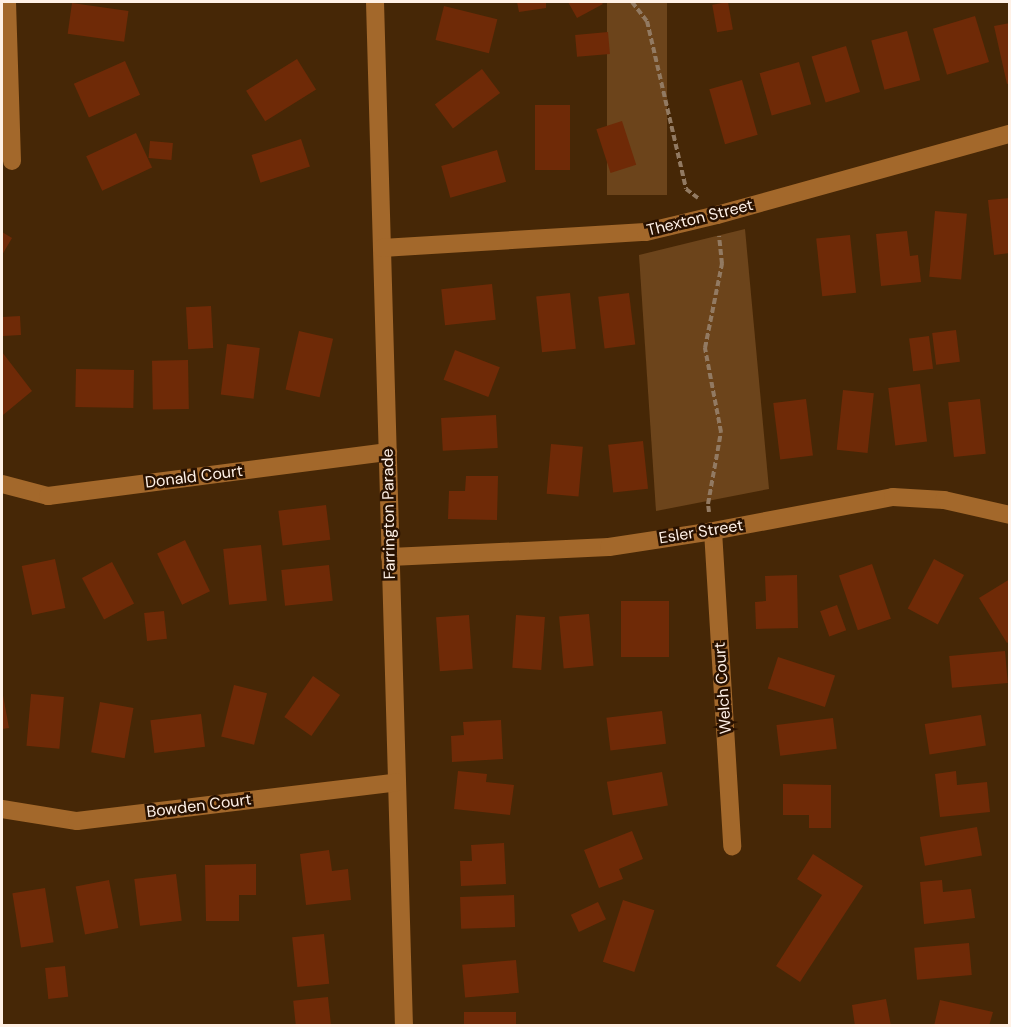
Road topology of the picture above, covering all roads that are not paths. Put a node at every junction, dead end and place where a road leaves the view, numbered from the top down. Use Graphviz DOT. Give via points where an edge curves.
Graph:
graph roads {
  1 [pos="7,2"];
  2 [pos="375,2"];
  3 [pos="1010,134"];
  4 [pos="12,161"];
  5 [pos="382,248"];
  6 [pos="388,452"];
  7 [pos="2,484"];
  8 [pos="1010,515"];
  9 [pos="713,531"];
  10 [pos="390,557"];
  11 [pos="397,782"];
  12 [pos="2,809"];
  13 [pos="732,846"];
  14 [pos="404,1026"];
  1 -- 4 [label="street"];
  2 -- 5 [label="street, Farrington Parade"];
  3 -- 5 [label="street, Thexton Street" via="646,232"];
  5 -- 6 [label="street, Farrington Parade"];
  6 -- 7 [label="street, Donald Court" via="48,496"];
  6 -- 10 [label="street, Farrington Parade"];
  8 -- 9 [label="street, Esler Street" via="944,500 893,497"];
  9 -- 10 [label="street, Esler Street" via="609,547"];
  9 -- 13 [label="street, Welch Court"];
  10 -- 11 [label="street, Farrington Parade"];
  11 -- 12 [label="street, Bowden Court" via="77,821"];
  11 -- 14 [label="street, Farrington Parade"];
}
